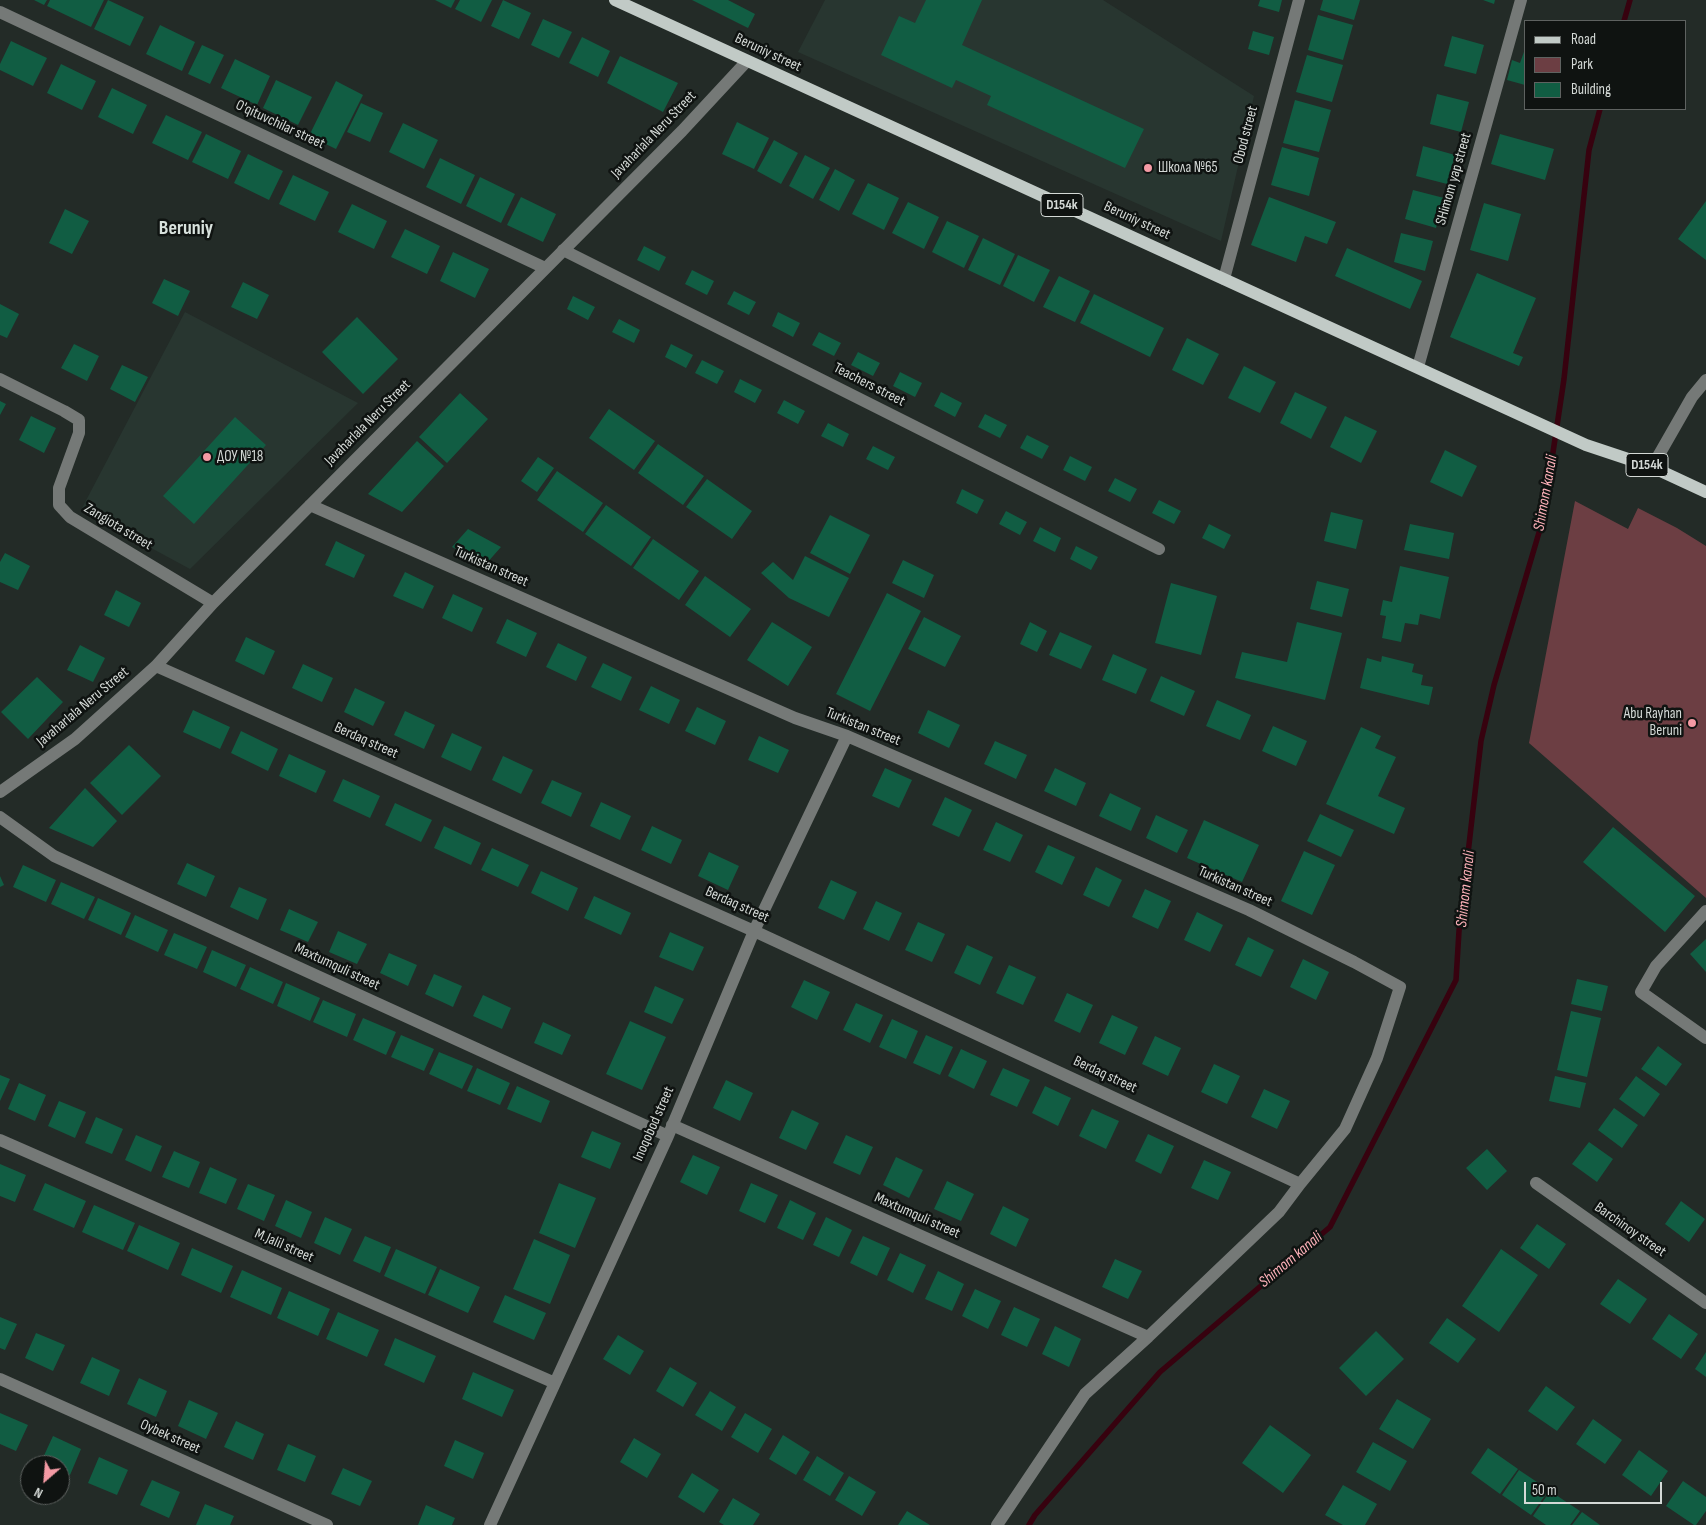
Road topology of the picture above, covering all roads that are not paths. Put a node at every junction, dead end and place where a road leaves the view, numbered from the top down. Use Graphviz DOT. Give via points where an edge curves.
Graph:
graph roads {
  1 [pos="615,0"];
  2 [pos="1299,0"];
  3 [pos="1521,0"];
  4 [pos="0,12"];
  5 [pos="747,61"];
  6 [pos="563,250"];
  7 [pos="545,268"];
  8 [pos="1224,279"];
  9 [pos="1418,367"];
  10 [pos="0,379"];
  11 [pos="1706,380"];
  12 [pos="1652,467"];
  13 [pos="1706,492"];
  14 [pos="310,506"];
  15 [pos="1160,549"];
  16 [pos="213,604"];
  17 [pos="156,666"];
  18 [pos="846,736"];
  19 [pos="0,792"];
  20 [pos="0,817"];
  21 [pos="1706,911"];
  22 [pos="754,931"];
  23 [pos="1706,1038"];
  24 [pos="670,1131"];
  25 [pos="0,1140"];
  26 [pos="1300,1184"];
  27 [pos="1536,1184"];
  28 [pos="1706,1302"];
  29 [pos="1148,1337"];
  30 [pos="0,1379"];
  31 [pos="555,1383"];
  32 [pos="327,1525"];
  33 [pos="490,1525"];
  34 [pos="997,1525"];
  1 -- 5 [label="main road, Beruniy street / D154k"];
  2 -- 8 [label="street, Obod street"];
  3 -- 9 [label="street, SHimom yap street"];
  4 -- 7 [label="street, O'qituvchilar street"];
  5 -- 6 [label="street, Javaharlala Neru Street"];
  5 -- 8 [label="main road, Beruniy street / D154k"];
  6 -- 7 [label="street, Javaharlala Neru Street"];
  6 -- 15 [label="street, Teachers street"];
  7 -- 14 [label="street, Javaharlala Neru Street"];
  8 -- 9 [label="main road, Beruniy street / D154k"];
  9 -- 12 [label="main road, Beruniy street / D154k" via="1586,444"];
  10 -- 16 [label="street, Zangiota street" via="79,420 79,433 59,488 59,504 70,517"];
  11 -- 12 [label="street" via="1692,397"];
  12 -- 13 [label="main road, D154k"];
  14 -- 16 [label="street, Javaharlala Neru Street"];
  14 -- 18 [label="street, Turkistan street" via="796,718"];
  16 -- 17 [label="street, Javaharlala Neru Street"];
  17 -- 19 [label="street, Javaharlala Neru Street" via="75,739"];
  17 -- 22 [label="street, Berdaq street"];
  18 -- 22 [label="street, Inoqobod street"];
  18 -- 26 [label="street, Turkistan street" via="1249,910 1400,987 1377,1058 1345,1129"];
  20 -- 24 [label="street, Maxtumquli street" via="54,856"];
  21 -- 23 [label="street" via="1656,966 1641,992"];
  22 -- 24 [label="street, Inoqobod street"];
  22 -- 26 [label="street, Berdaq street"];
  24 -- 29 [label="street, Maxtumquli street"];
  24 -- 31 [label="street, Inoqobod street"];
  25 -- 31 [label="street, M.Jalil street"];
  26 -- 29 [label="street" via="1279,1212"];
  27 -- 28 [label="street, Barchinoy street"];
  29 -- 34 [label="street" via="1085,1394"];
  30 -- 32 [label="street, Oybek street"];
  31 -- 33 [label="street, Inoqobod street"];
}
